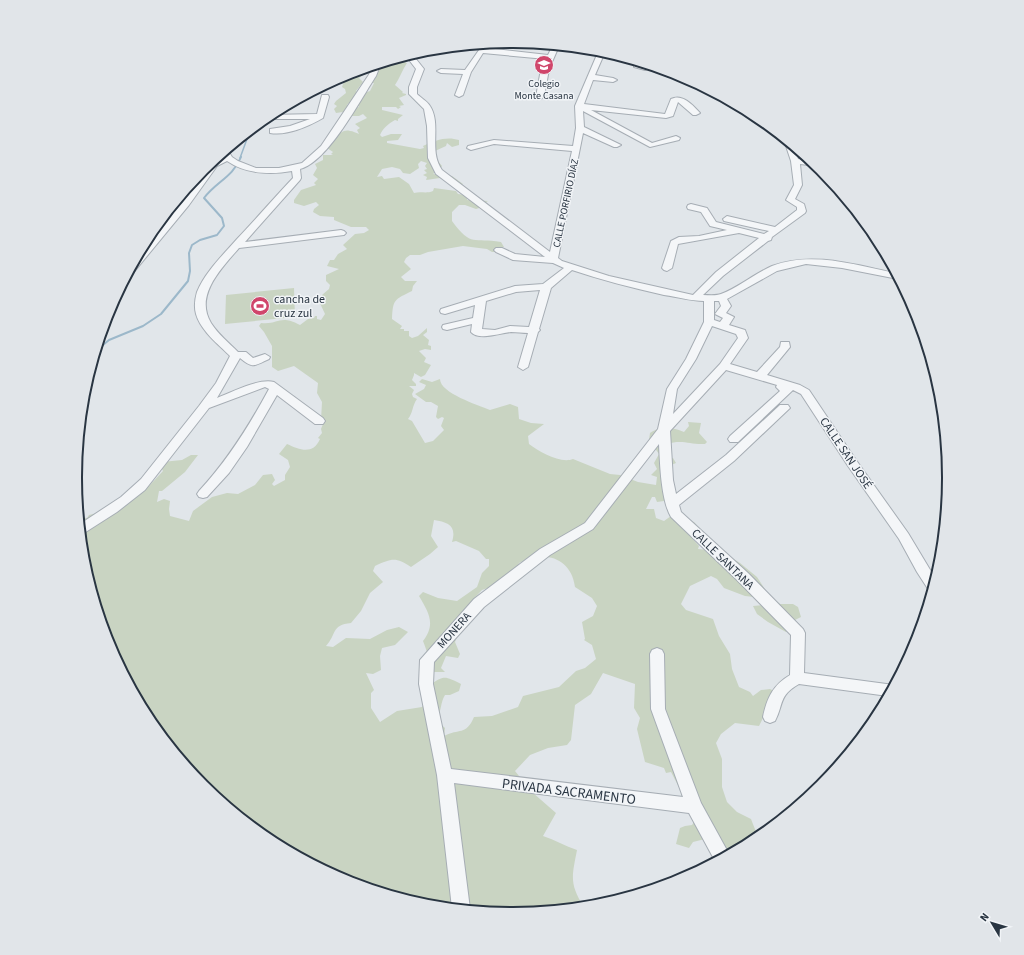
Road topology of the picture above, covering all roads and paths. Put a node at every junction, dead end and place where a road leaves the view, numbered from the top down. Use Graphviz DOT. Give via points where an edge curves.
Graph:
graph roads {
  1 [pos="553,50"];
  2 [pos="550,57"];
  3 [pos="600,57"];
  4 [pos="413,60"];
  5 [pos="374,71"];
  6 [pos="441,71"];
  7 [pos="467,72"];
  8 [pos="591,77"];
  9 [pos="613,80"];
  10 [pos="459,95"];
  11 [pos="540,97"];
  12 [pos="325,98"];
  13 [pos="579,106"];
  14 [pos="297,108"];
  15 [pos="696,113"];
  16 [pos="320,116"];
  17 [pos="278,117"];
  18 [pos="296,117"];
  19 [pos="580,128"];
  20 [pos="272,131"];
  21 [pos="676,138"];
  22 [pos="617,145"];
  23 [pos="471,148"];
  24 [pos="577,148"];
  25 [pos="792,153"];
  26 [pos="229,157"];
  27 [pos="795,161"];
  28 [pos="803,162"];
  29 [pos="296,168"];
  30 [pos="203,179"];
  31 [pos="691,207"];
  32 [pos="727,219"];
  33 [pos="777,230"];
  34 [pos="738,231"];
  35 [pos="341,233"];
  36 [pos="768,238"];
  37 [pos="152,244"];
  38 [pos="235,246"];
  39 [pos="499,250"];
  40 [pos="553,260"];
  41 [pos="570,267"];
  42 [pos="667,268"];
  43 [pos="890,275"];
  44 [pos="546,288"];
  45 [pos="695,298"];
  46 [pos="722,298"];
  47 [pos="709,299"];
  48 [pos="481,300"];
  49 [pos="445,311"];
  50 [pos="478,320"];
  51 [pos="709,322"];
  52 [pos="723,326"];
  53 [pos="447,327"];
  54 [pos="535,330"];
  55 [pos="785,344"];
  56 [pos="236,356"];
  57 [pos="265,357"];
  58 [pos="724,366"];
  59 [pos="523,368"];
  60 [pos="760,376"];
  61 [pos="786,384"];
  62 [pos="275,389"];
  63 [pos="206,406"];
  64 [pos="784,408"];
  65 [pos="318,421"];
  66 [pos="664,430"];
  67 [pos="734,439"];
  68 [pos="203,494"];
  69 [pos="672,504"];
  70 [pos="85,527"];
  71 [pos="929,579"];
  72 [pos="657,654"];
  73 [pos="797,678"];
  74 [pos="885,689"];
  75 [pos="770,717"];
  76 [pos="445,775"];
  77 [pos="694,806"];
  78 [pos="720,853"];
  79 [pos="460,903"];
  1 -- 2 [label="street"];
  2 -- 7 [label="street" via="483,51"];
  2 -- 11 [label="street"];
  3 -- 8 [label="street, CALLE PORFIRIO DÍAZ"];
  4 -- 40 [label="street" via="420,70 413,94 428,110 432,130 430,154 434,166"];
  5 -- 29 [label="street" via="324,148 304,165"];
  6 -- 7 [label="street"];
  7 -- 10 [label="street"];
  8 -- 9 [label="street"];
  8 -- 13 [label="street, CALLE PORFIRIO DÍAZ"];
  12 -- 16 [label="street"];
  13 -- 15 [label="street" via="666,116 670,114 675,100 678,99"];
  13 -- 19 [label="street, CALLE PORFIRIO DÍAZ"];
  13 -- 21 [label="street" via="650,145"];
  14 -- 18 [label="street"];
  16 -- 18 [label="street"];
  16 -- 20 [label="street" via="290,129"];
  17 -- 18 [label="street"];
  19 -- 22 [label="street"];
  19 -- 24 [label="street, CALLE PORFIRIO DÍAZ"];
  23 -- 24 [label="street" via="494,142"];
  24 -- 40 [label="street, CALLE PORFIRIO DÍAZ"];
  25 -- 27 [label="street"];
  26 -- 29 [label="street" via="245,167 266,171"];
  27 -- 28 [label="street"];
  27 -- 33 [label="street" via="798,185 790,200 801,206 802,211"];
  29 -- 38 [label="street" via="297,178"];
  30 -- 37 [label="street"];
  31 -- 34 [label="street" via="704,210 713,224"];
  32 -- 33 [label="street"];
  33 -- 36 [label="street"];
  34 -- 36 [label="street"];
  34 -- 42 [label="street" via="699,239 679,240 674,243"];
  35 -- 38 [label="street"];
  36 -- 45 [label="street" via="731,263"];
  38 -- 56 [label="street" via="211,276 200,301 200,310 206,326"];
  39 -- 40 [label="street" via="513,257"];
  40 -- 41 [label="street, CALLE PORFIRIO DÍAZ"];
  41 -- 44 [label="street"];
  41 -- 45 [label="street, CALLE PORFIRIO DÍAZ"];
  43 -- 46 [label="street" via="842,265 800,261 774,269"];
  44 -- 48 [label="street" via="515,289"];
  44 -- 54 [label="street"];
  45 -- 47 [label="street, CALLE PORFIRIO DÍAZ"];
  46 -- 47 [label="street, CALLE PORFIRIO DÍAZ"];
  46 -- 52 [label="street" via="726,306 720,314 729,318"];
  47 -- 51 [label="street"];
  48 -- 49 [label="street"];
  48 -- 50 [label="street"];
  50 -- 53 [label="street"];
  50 -- 54 [label="street" via="476,332 495,333 510,328"];
  51 -- 52 [label="street"];
  51 -- 66 [label="street" via="691,359 672,389"];
  52 -- 58 [label="street, MONERA" via="741,332 743,338"];
  54 -- 59 [label="street"];
  55 -- 60 [label="street"];
  56 -- 57 [label="street" via="242,354 252,363"];
  56 -- 63 [label="street"];
  58 -- 60 [label="street, CALLE SAN JOSÉ"];
  58 -- 66 [label="street, MONERA"];
  60 -- 61 [label="street, CALLE SAN JOSÉ"];
  61 -- 67 [label="street" via="782,387 788,390"];
  61 -- 71 [label="street, CALLE SAN JOSÉ" via="809,396 852,463 904,536"];
  62 -- 63 [label="street" via="270,384 264,384"];
  62 -- 65 [label="street"];
  62 -- 68 [label="street" via="236,455"];
  63 -- 70 [label="street" via="132,494"];
  64 -- 69 [label="street" via="730,458"];
  66 -- 69 [label="street, CALLE SANTANA" via="667,480"];
  66 -- 76 [label="street, MONERA" via="589,526 545,552 479,603 427,660 426,684"];
  69 -- 73 [label="street, CALLE SANTANA" via="675,514 743,577 798,633"];
  72 -- 77 [label="street" via="658,709"];
  73 -- 74 [label="street"];
  73 -- 75 [label="street" via="784,685 774,699"];
  76 -- 77 [label="street, PRIVADA SACRAMENTO"];
  76 -- 79 [label="street, MONERA"];
  77 -- 78 [label="street"];
}
